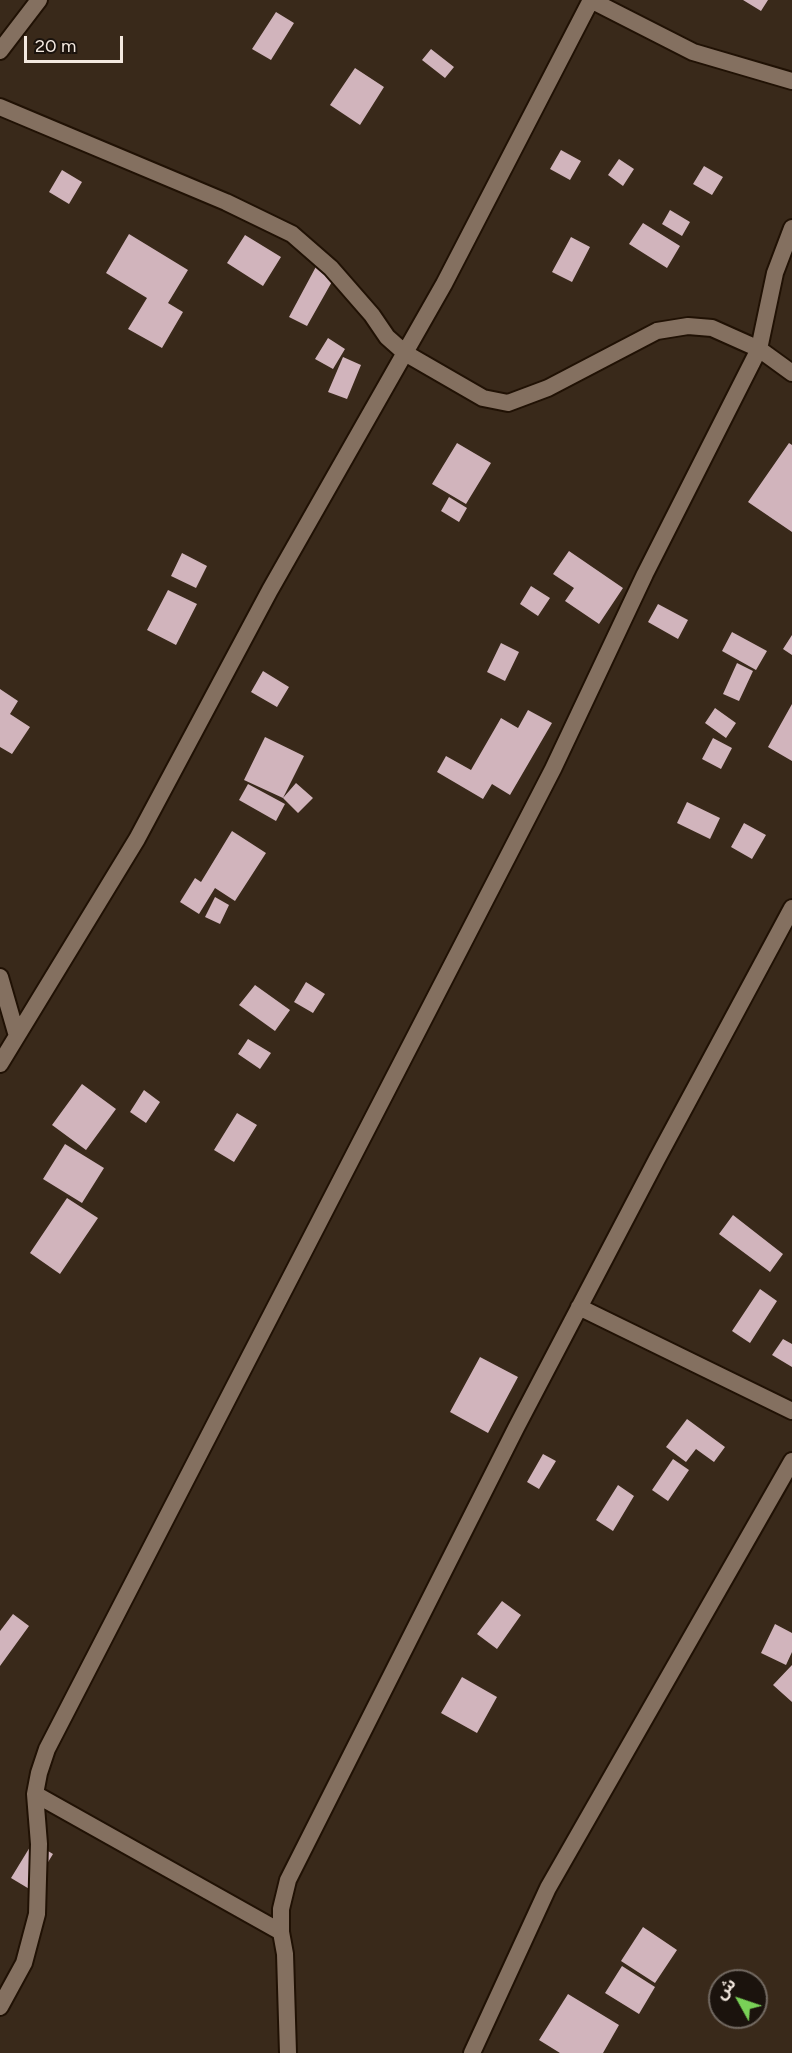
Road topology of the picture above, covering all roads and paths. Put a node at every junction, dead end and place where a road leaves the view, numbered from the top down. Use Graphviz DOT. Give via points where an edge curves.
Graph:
graph roads {
  1 [pos="39,0"];
  2 [pos="0,51"];
  3 [pos="792,81"];
  4 [pos="0,107"];
  5 [pos="792,228"];
  6 [pos="759,350"];
  7 [pos="405,352"];
  8 [pos="792,373"];
  9 [pos="792,908"];
  10 [pos="0,977"];
  11 [pos="17,1036"];
  12 [pos="0,1064"];
  13 [pos="579,1307"];
  14 [pos="792,1412"];
  15 [pos="792,1461"];
  16 [pos="35,1794"];
  17 [pos="281,1932"];
  18 [pos="0,2007"];
  19 [pos="288,2053"];
  20 [pos="472,2053"];
  1 -- 2 [label="street"];
  3 -- 7 [label="street" via="693,52 591,0"];
  4 -- 7 [label="street" via="226,202 292,234 331,268 387,337"];
  5 -- 6 [label="street" via="775,273"];
  6 -- 7 [label="street" via="712,328 687,326 657,331 548,388 508,403 483,398"];
  6 -- 8 [label="street"];
  6 -- 16 [label="street" via="645,574 553,769 47,1749"];
  7 -- 11 [label="street" via="270,590 137,839"];
  9 -- 13 [label="street"];
  10 -- 11 [label="street"];
  11 -- 12 [label="street"];
  13 -- 14 [label="street"];
  13 -- 17 [label="street" via="288,1880 281,1909"];
  15 -- 20 [label="street" via="548,1887"];
  16 -- 17 [label="street"];
  16 -- 18 [label="street" via="39,1844 37,1914 24,1963"];
  17 -- 19 [label="street" via="286,1965"];
}
